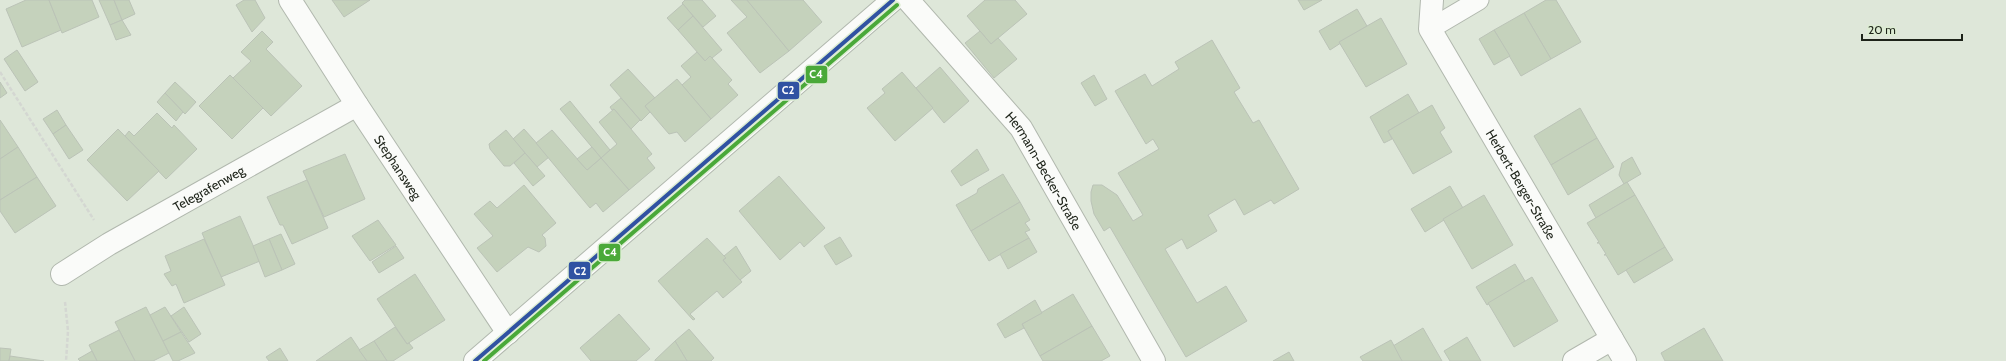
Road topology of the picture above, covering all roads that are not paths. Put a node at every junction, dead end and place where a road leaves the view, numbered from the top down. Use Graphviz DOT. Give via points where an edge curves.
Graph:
graph roads {
  1 [pos="290,0"];
  2 [pos="893,0"];
  3 [pos="908,0"];
  4 [pos="1432,0"];
  5 [pos="1479,0"];
  6 [pos="1430,29"];
  7 [pos="357,105"];
  8 [pos="62,274"];
  9 [pos="508,333"];
  10 [pos="1612,338"];
  11 [pos="475,361"];
  12 [pos="1154,361"];
  13 [pos="1574,361"];
  14 [pos="1624,361"];
  1 -- 7 [label="street, Stephansweg"];
  2 -- 9 [label="street"];
  3 -- 12 [label="street, Hermann-Becker-Straße" via="1021,128"];
  4 -- 6 [label="street"];
  5 -- 6 [label="lane"];
  6 -- 10 [label="street, Herbert-Berger-Straße"];
  7 -- 8 [label="street, Telegrafenweg" via="109,244"];
  7 -- 9 [label="street, Stephansweg"];
  9 -- 11 [label="street"];
  10 -- 13 [label="street"];
  10 -- 14 [label="street, Herbert-Berger-Straße"];
}
